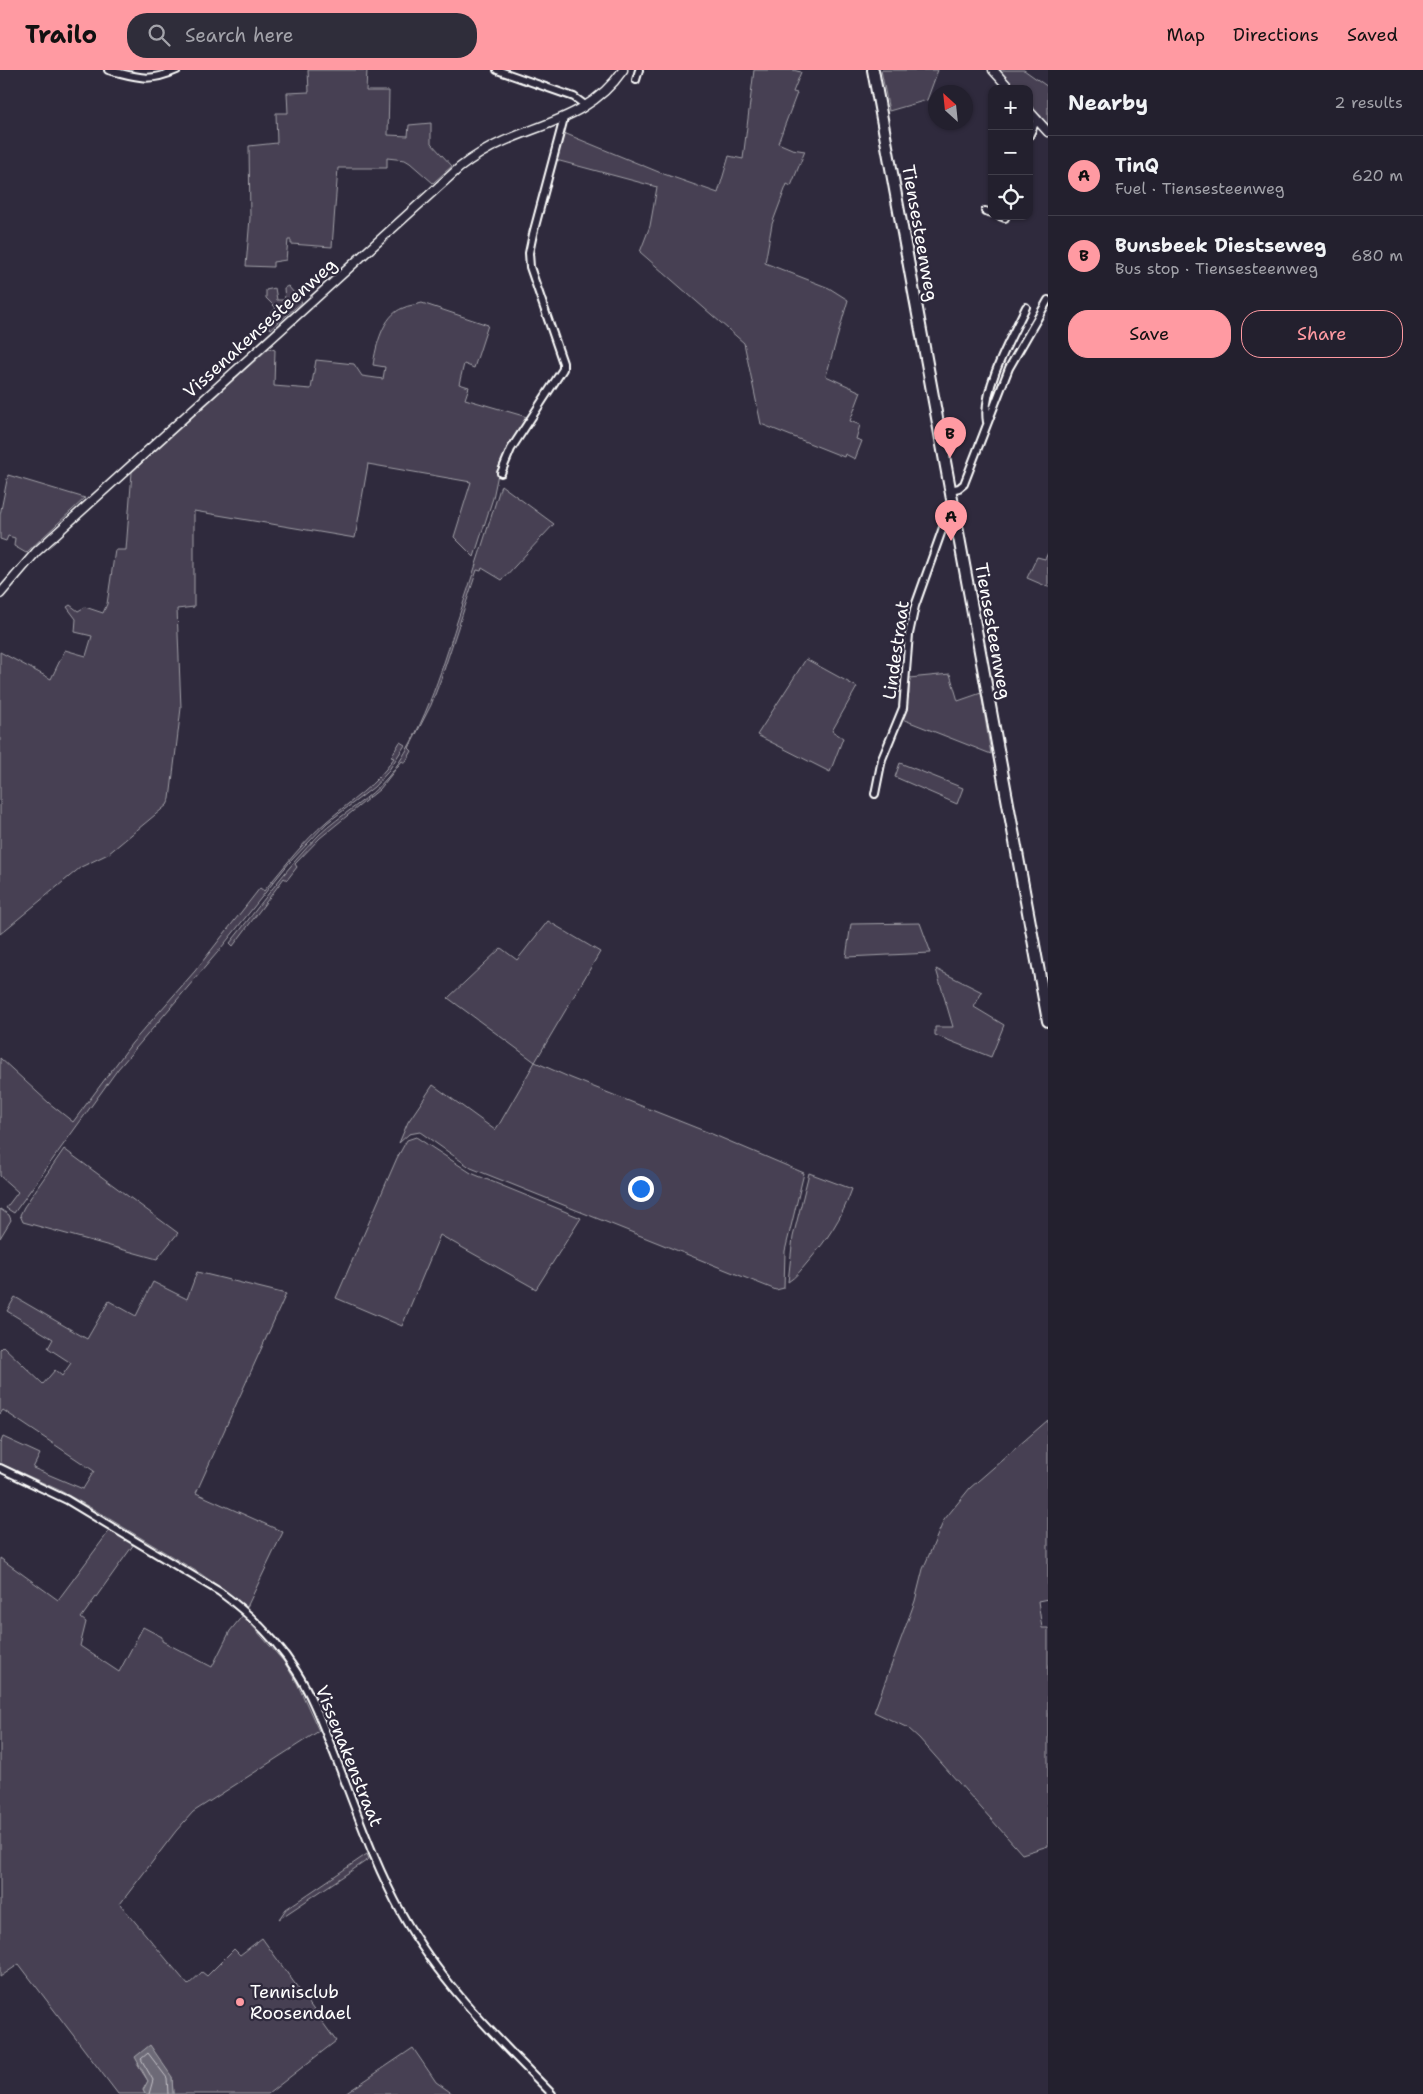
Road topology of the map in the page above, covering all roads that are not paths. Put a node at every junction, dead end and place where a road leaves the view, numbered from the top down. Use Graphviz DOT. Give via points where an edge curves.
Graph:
graph roads {
  1 [pos="108,70"];
  2 [pos="177,70"];
  3 [pos="497,70"];
  4 [pos="623,70"];
  5 [pos="639,70"];
  6 [pos="874,70"];
  7 [pos="993,70"];
  8 [pos="636,80"];
  9 [pos="1006,85"];
  10 [pos="585,105"];
  11 [pos="1033,115"];
  12 [pos="564,118"];
  13 [pos="1037,119"];
  14 [pos="1032,130"];
  15 [pos="1048,132"];
  16 [pos="1048,300"];
  17 [pos="1026,307"];
  18 [pos="987,423"];
  19 [pos="501,473"];
  20 [pos="951,490"];
  21 [pos="956,516"];
  22 [pos="0,594"];
  23 [pos="875,794"];
  24 [pos="1048,1021"];
  25 [pos="0,1468"];
  26 [pos="552,2094"];
  1 -- 2 [label="street" via="150,79"];
  3 -- 10 [label="street" via="574,97"];
  4 -- 10 [label="street, Vissenakensesteenweg" via="610,86"];
  5 -- 8 [label="street"];
  6 -- 20 [label="main road, Tiensesteenweg"];
  7 -- 9 [label="street"];
  10 -- 12 [label="street, Vissenakensesteenweg"];
  11 -- 13 [label="street"];
  12 -- 19 [label="street" via="529,253 530,267 563,369 511,449"];
  12 -- 22 [label="street, Vissenakensesteenweg" via="501,142 459,168 36,552"];
  13 -- 14 [label="street"];
  13 -- 15 [label="street"];
  16 -- 18 [label="street" via="1009,368"];
  17 -- 18 [label="street" via="989,393"];
  18 -- 20 [label="street" via="964,484"];
  20 -- 21 [label="main road, Tiensesteenweg"];
  21 -- 23 [label="street, Lindestraat" via="945,522 924,574 909,634 903,708 882,759"];
  21 -- 24 [label="main road, Tiensesteenweg"];
  25 -- 26 [label="street, Vissenakenstraat" via="67,1500 220,1592 272,1638 296,1671 316,1708 374,1859 417,1939 457,1993"];
}
